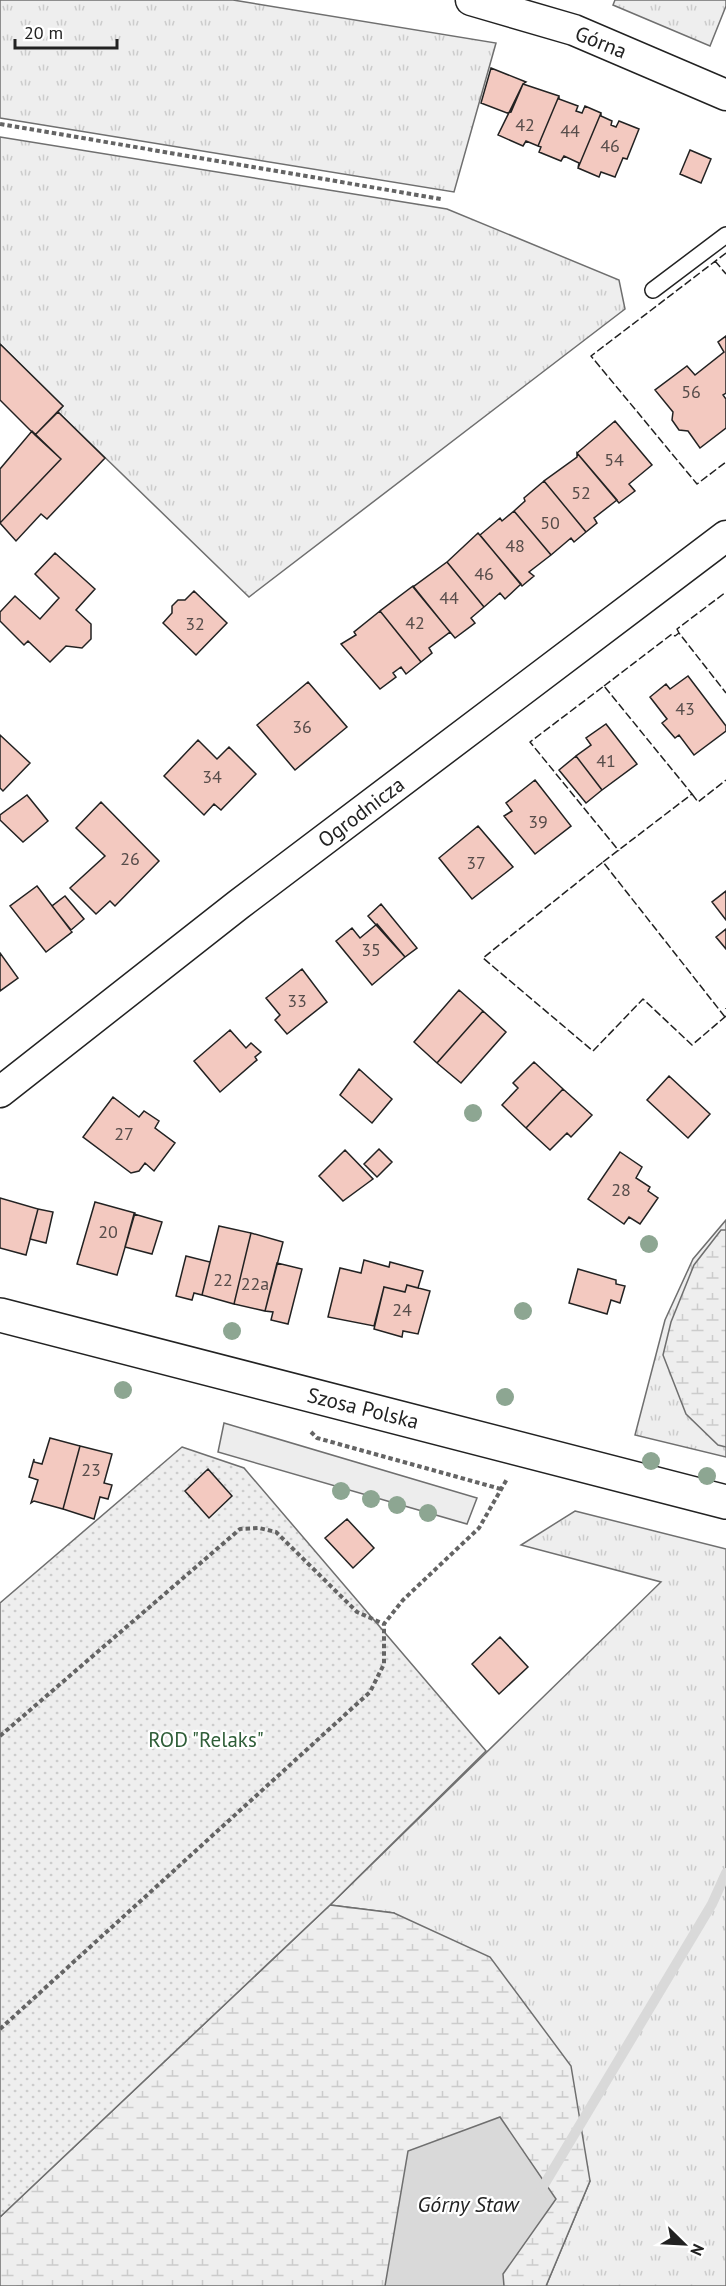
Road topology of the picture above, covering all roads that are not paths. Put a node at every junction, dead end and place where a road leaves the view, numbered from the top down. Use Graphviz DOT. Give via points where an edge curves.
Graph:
graph roads {
  1 [pos="471,0"];
  2 [pos="726,95"];
  3 [pos="726,236"];
  4 [pos="653,291"];
  5 [pos="726,536"];
  6 [pos="0,1092"];
  7 [pos="0,1315"];
  8 [pos="726,1502"];
  1 -- 2 [label="street, Górna" via="574,30"];
  3 -- 4 [label="lane"];
  5 -- 6 [label="street, Ogrodnicza" via="238,905"];
  7 -- 8 [label="street, Szosa Polska"];
}
